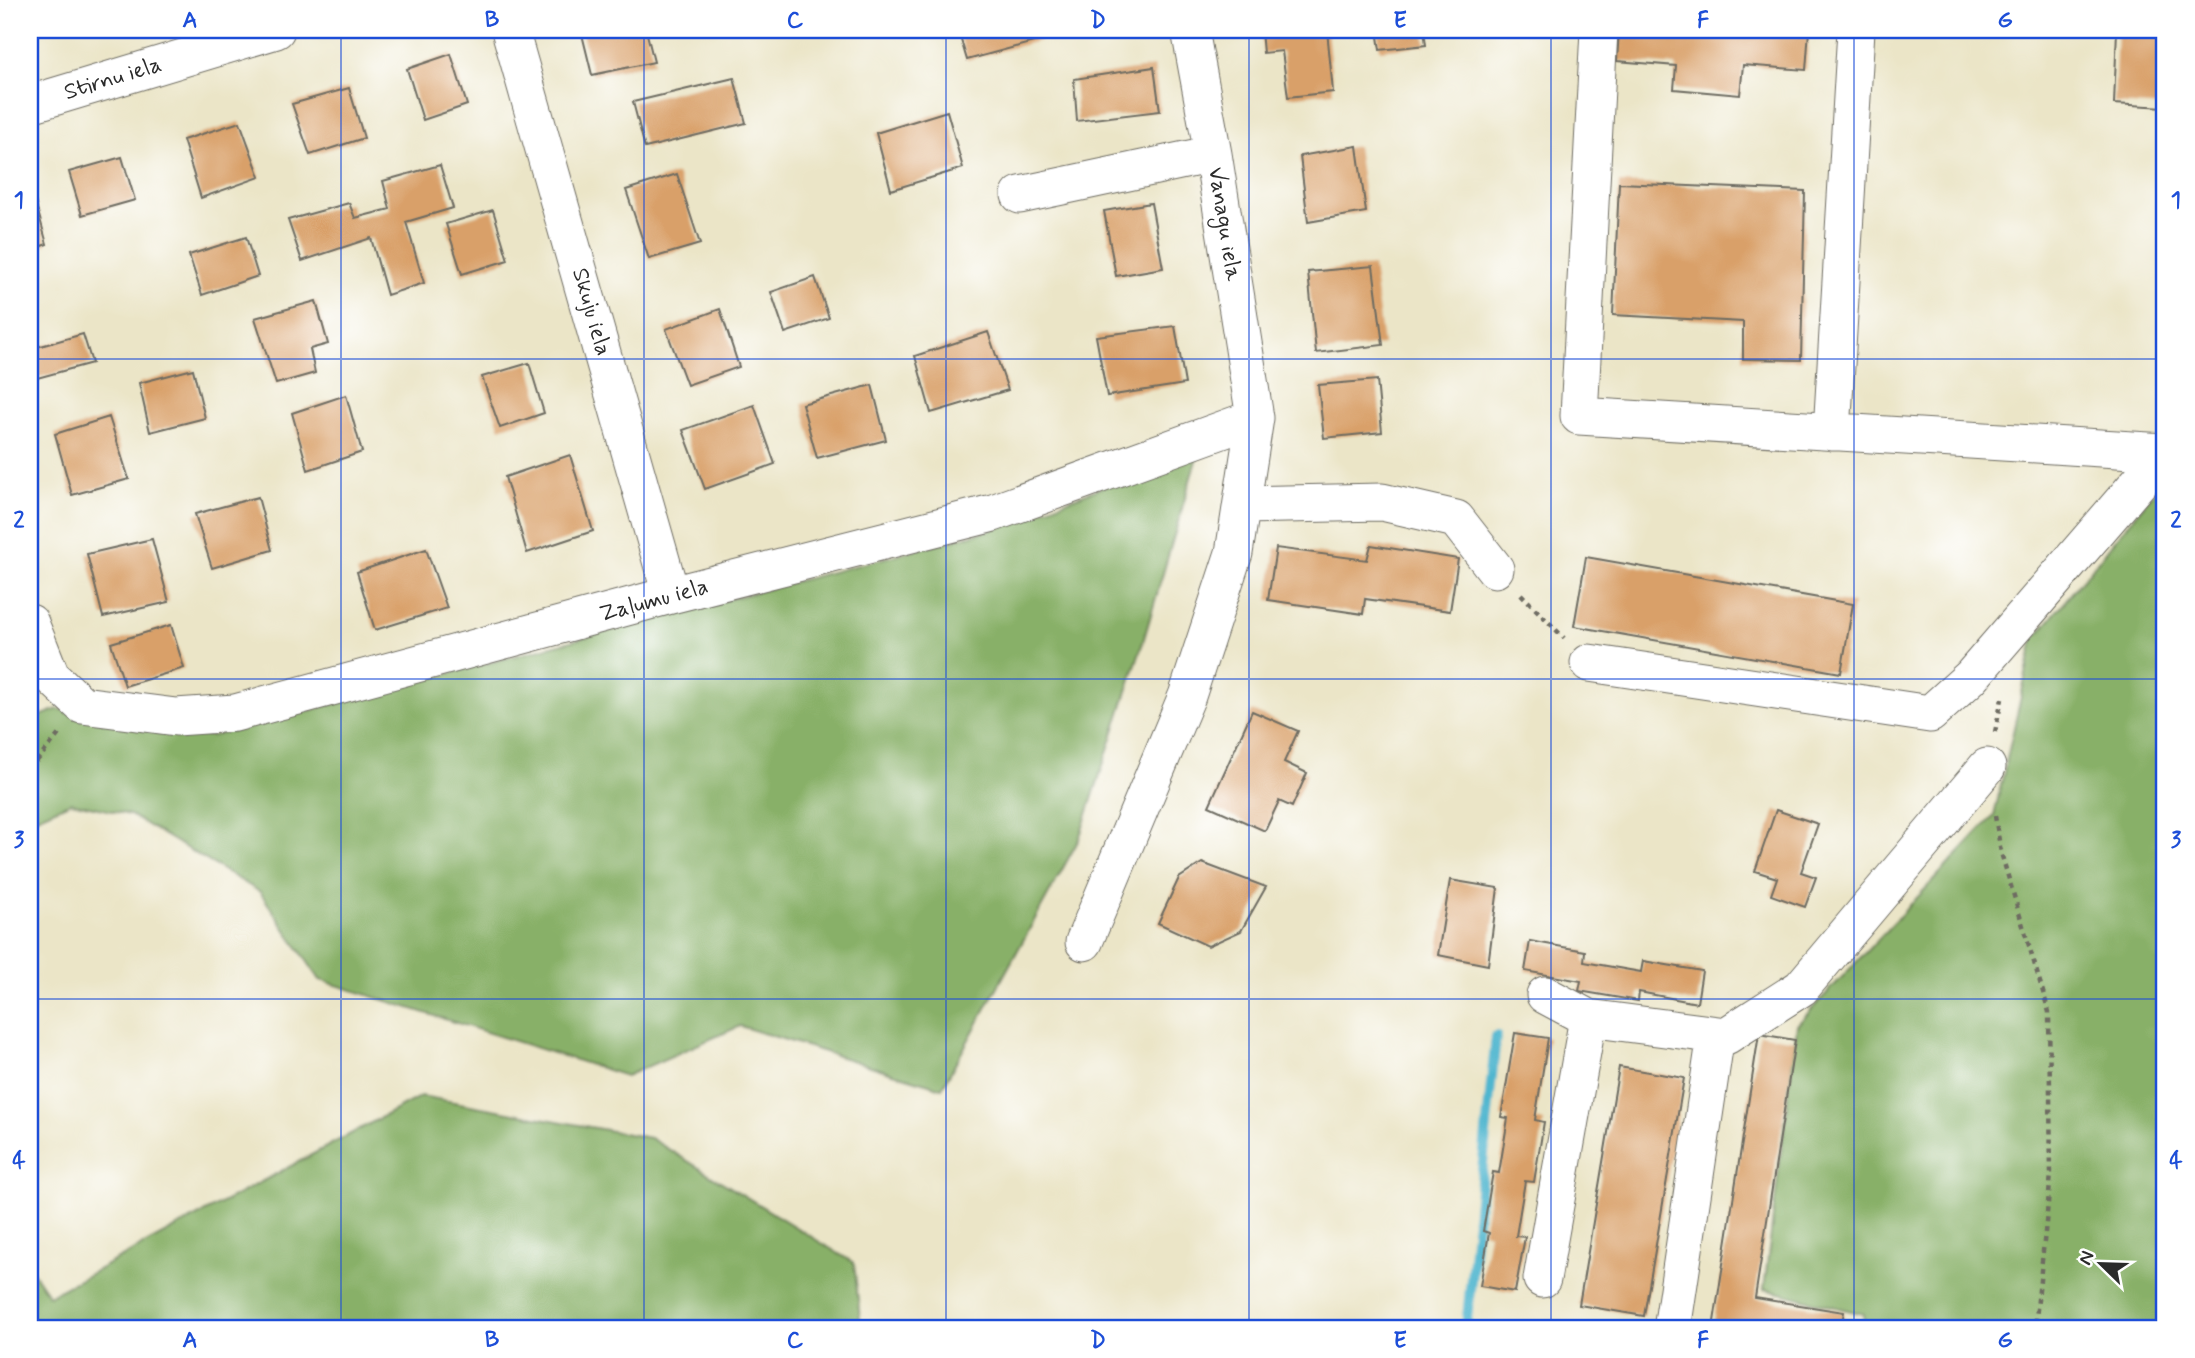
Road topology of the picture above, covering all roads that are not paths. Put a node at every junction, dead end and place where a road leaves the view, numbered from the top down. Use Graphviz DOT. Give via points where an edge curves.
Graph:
graph roads {
  1 [pos="276,30"];
  2 [pos="510,30"];
  3 [pos="1190,30"];
  4 [pos="1599,30"];
  5 [pos="1856,30"];
  6 [pos="30,104"];
  7 [pos="1213,154"];
  8 [pos="1020,195"];
  9 [pos="1255,418"];
  10 [pos="1832,432"];
  11 [pos="2165,452"];
  12 [pos="1242,505"];
  13 [pos="1495,569"];
  14 [pos="671,595"];
  15 [pos="30,623"];
  16 [pos="1589,663"];
  17 [pos="1987,767"];
  18 [pos="1084,942"];
  19 [pos="1545,995"];
  20 [pos="1588,1018"];
  21 [pos="1716,1035"];
  22 [pos="1542,1279"];
  23 [pos="1673,1324"];
  1 -- 6 [label="street, Stirnu iela"];
  2 -- 14 [label="street, Skuju iela"];
  3 -- 7 [label="street, Vanagu iela"];
  4 -- 10 [label="street" via="1579,416"];
  5 -- 10 [label="street"];
  7 -- 8 [label="street"];
  7 -- 9 [label="street, Vanagu iela"];
  9 -- 12 [label="street, Vanagu iela"];
  9 -- 14 [label="street, Zaļumu iela" via="993,513"];
  10 -- 11 [label="street"];
  11 -- 16 [label="street" via="1970,677 1930,714"];
  12 -- 13 [label="street" via="1382,502 1456,519"];
  12 -- 18 [label="street, Vanagu iela" via="1234,553 1187,696"];
  14 -- 15 [label="street, Zaļumu iela" via="234,713 176,717 82,705 51,676"];
  17 -- 21 [label="street" via="1801,988 1726,1036"];
  19 -- 20 [label="street"];
  20 -- 21 [label="street"];
  20 -- 22 [label="street"];
  21 -- 23 [label="street"];
}
